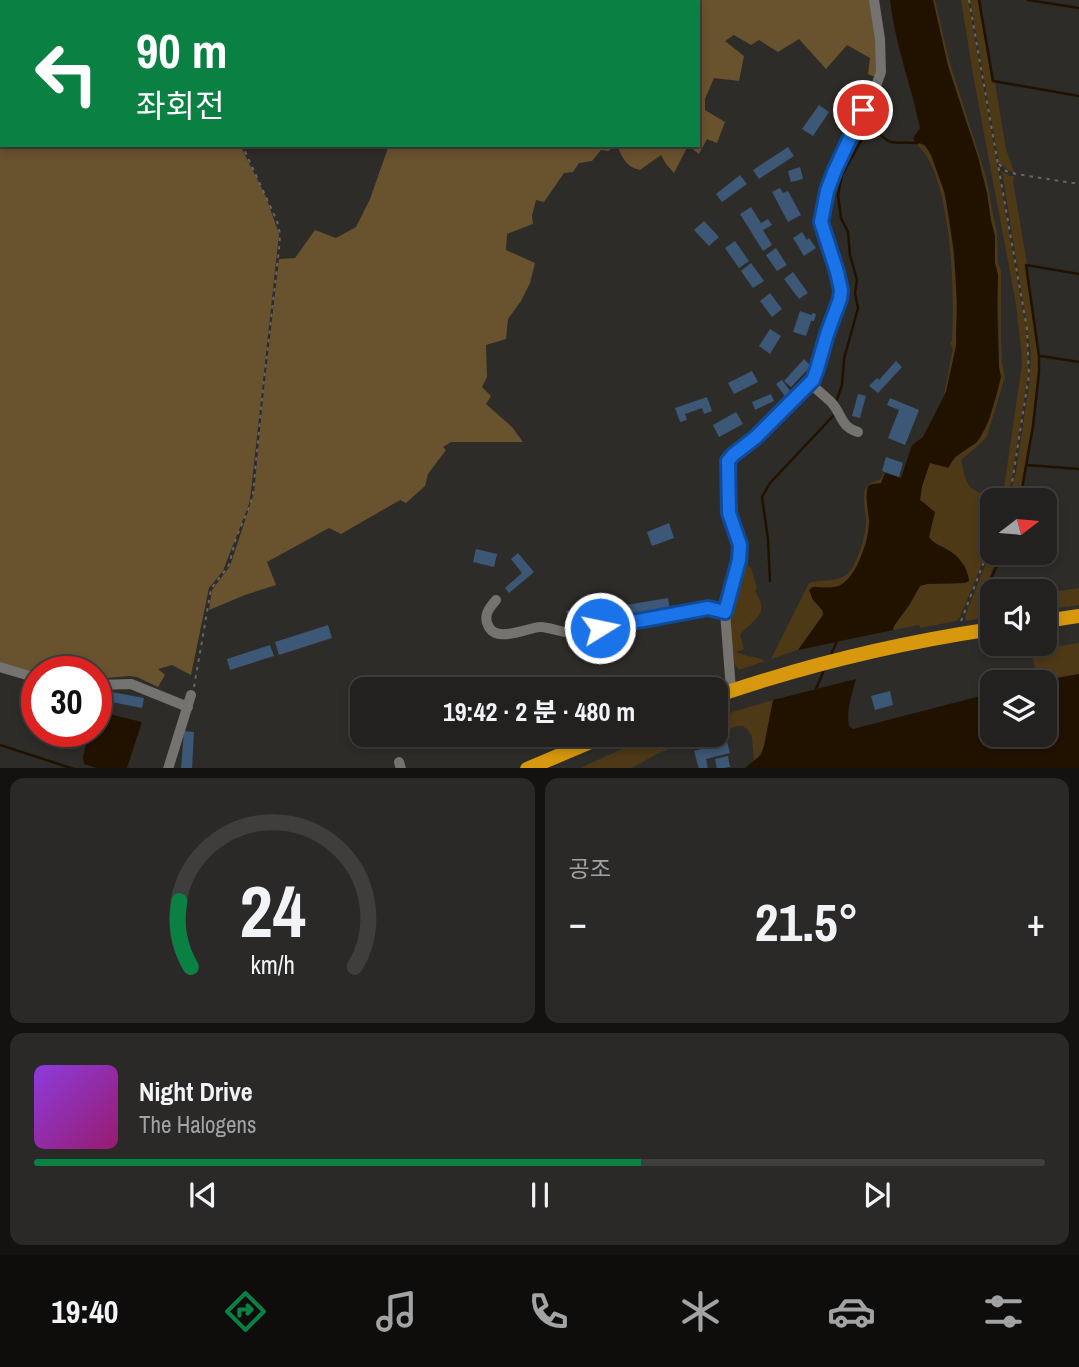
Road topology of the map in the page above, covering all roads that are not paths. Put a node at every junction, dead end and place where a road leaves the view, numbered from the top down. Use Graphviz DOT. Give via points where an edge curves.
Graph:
graph roads {
  1 [pos="874,0"];
  2 [pos="810,383"];
  3 [pos="859,432"];
  4 [pos="496,600"];
  5 [pos="725,612"];
  6 [pos="1079,616"];
  7 [pos="1057,619"];
  8 [pos="980,631"];
  9 [pos="0,667"];
  10 [pos="21,673"];
  11 [pos="112,685"];
  12 [pos="731,691"];
  13 [pos="728,692"];
  14 [pos="191,695"];
  15 [pos="188,707"];
  16 [pos="578,747"];
  17 [pos="168,768"];
  18 [pos="527,768"];
  1 -- 2 [label="street" via="881,72 827,191 821,222 841,290"];
  2 -- 3 [label="street" via="833,405 843,423"];
  2 -- 5 [label="street" via="728,461 729,513 740,545"];
  4 -- 5 [label="street" via="486,622 496,633 507,634 542,626 573,633 708,608"];
  5 -- 12 [label="street"];
  6 -- 7 [label="highway"];
  8 -- 12 [label="highway" via="810,666"];
  9 -- 10 [label="street"];
  11 -- 15 [label="street" via="131,684"];
  12 -- 13 [label="highway"];
  14 -- 15 [label="street"];
  15 -- 17 [label="street"];
  16 -- 18 [label="highway"];
}
